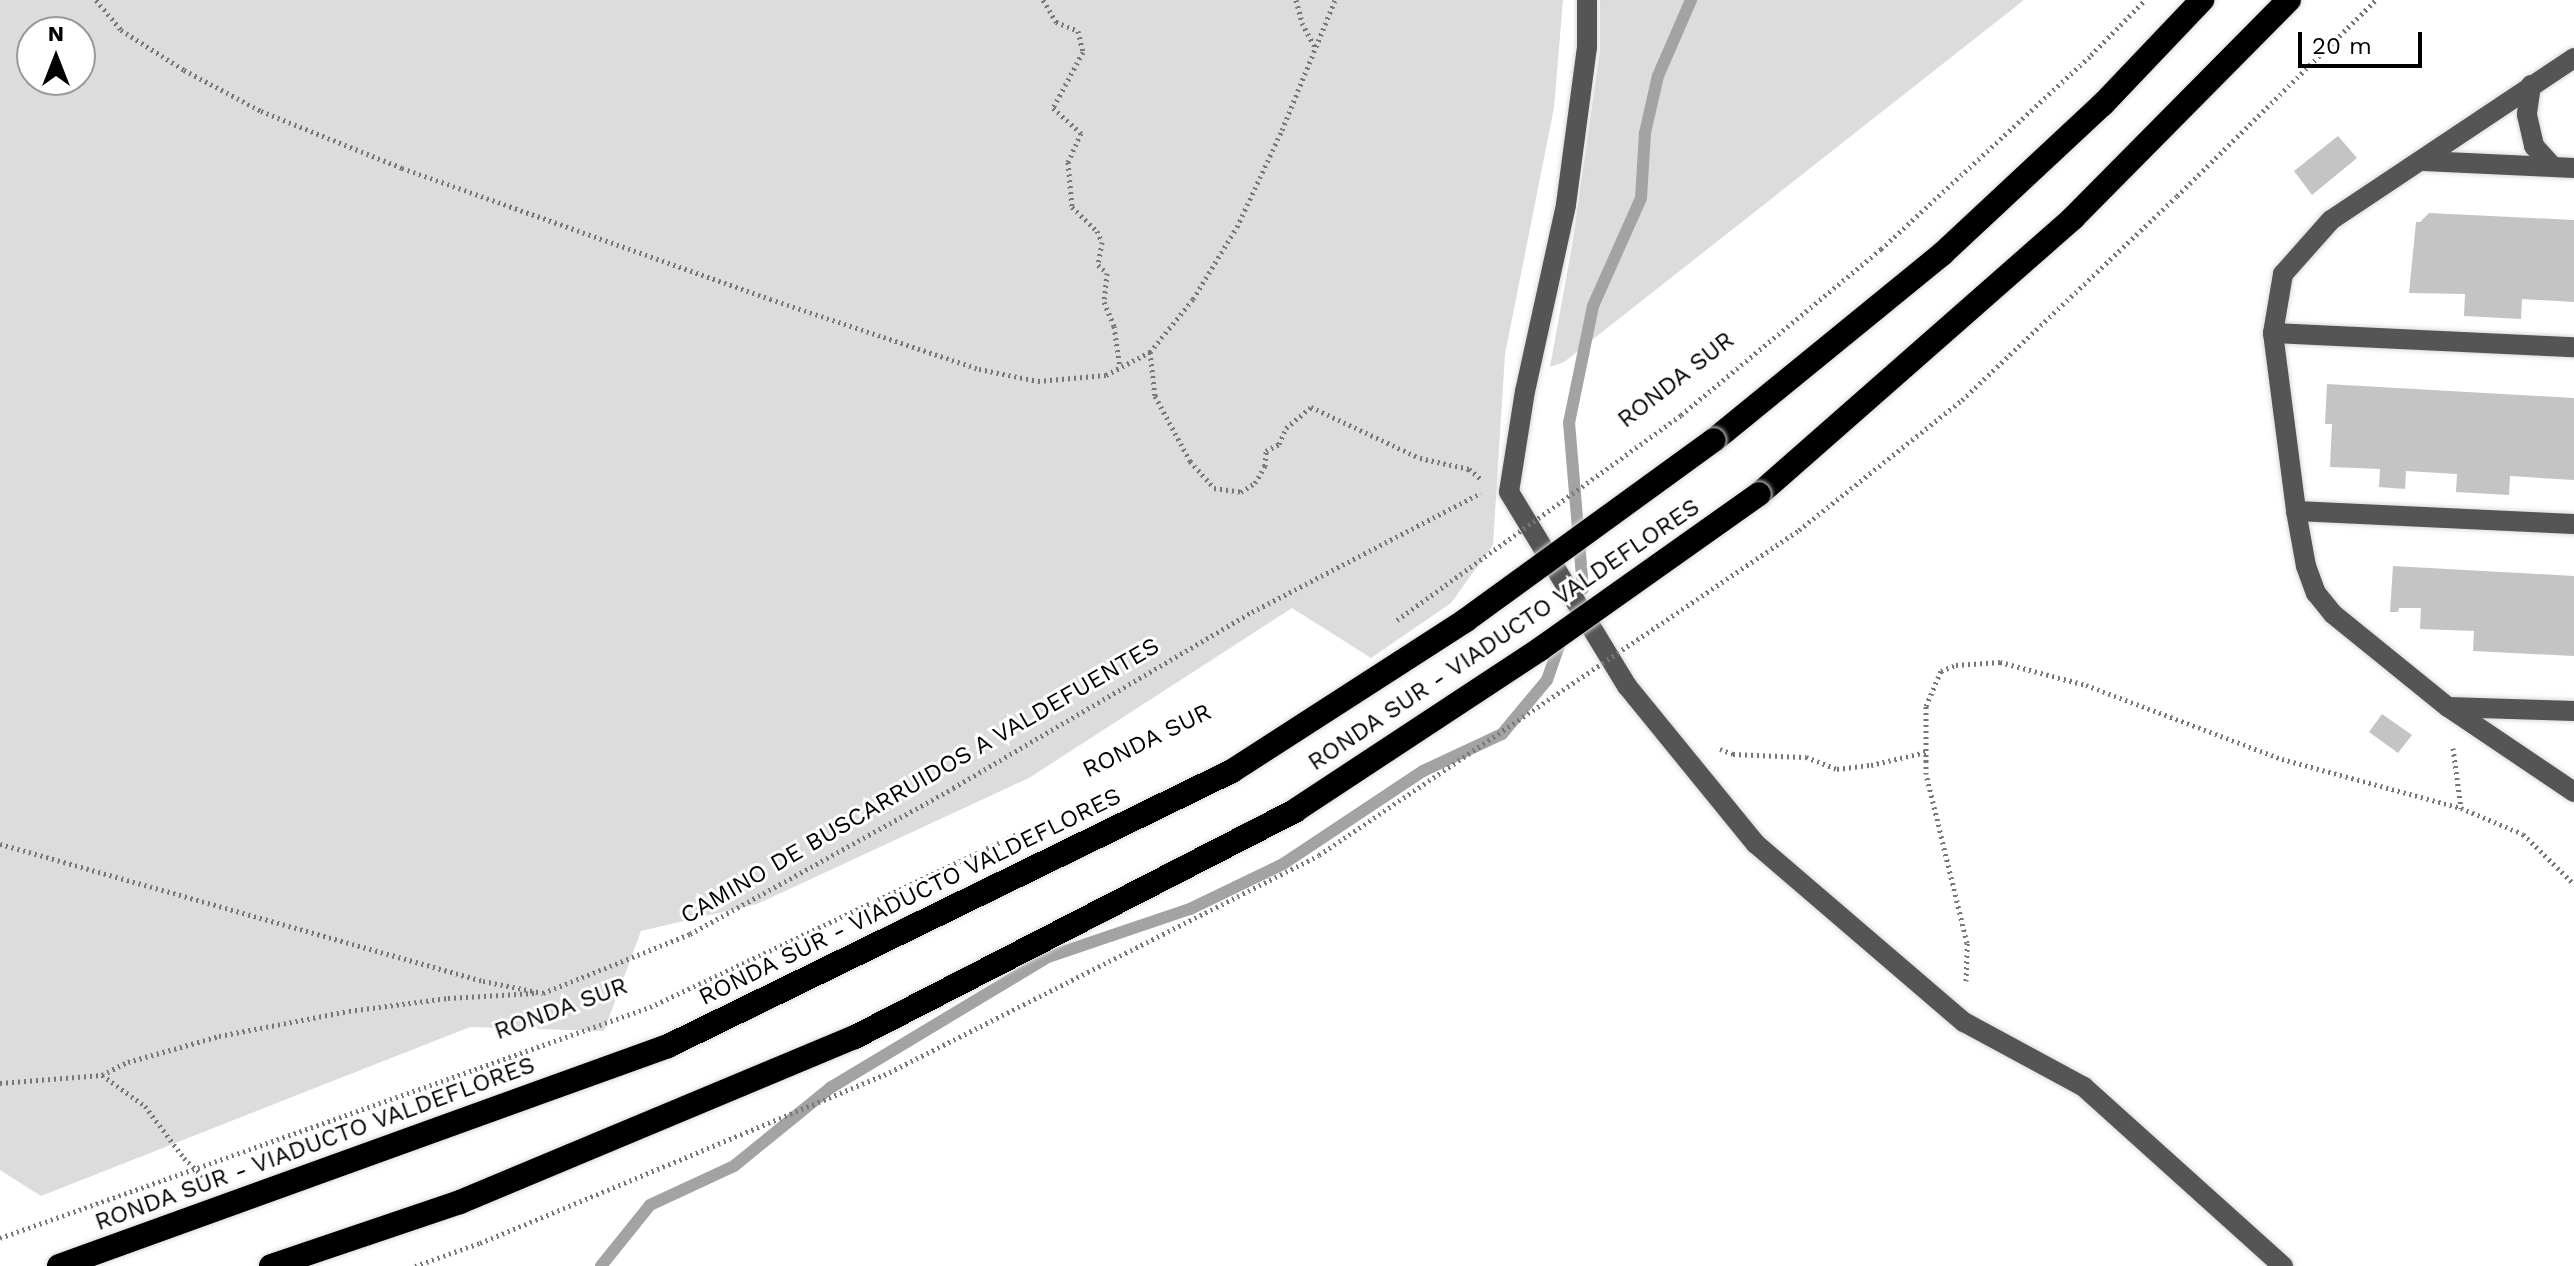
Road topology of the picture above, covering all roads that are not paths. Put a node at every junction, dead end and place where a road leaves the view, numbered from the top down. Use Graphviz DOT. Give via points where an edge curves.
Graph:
graph roads {
  1 [pos="1587,0"];
  2 [pos="2202,0"];
  3 [pos="2289,0"];
  4 [pos="2574,58"];
  5 [pos="2531,85"];
  6 [pos="2424,161"];
  7 [pos="2552,166"];
  8 [pos="2574,168"];
  9 [pos="2273,333"];
  10 [pos="2574,347"];
  11 [pos="2296,511"];
  12 [pos="2574,524"];
  13 [pos="2448,707"];
  14 [pos="2574,711"];
  15 [pos="2574,792"];
  16 [pos="59,1266"];
  17 [pos="271,1266"];
  18 [pos="2283,1266"];
  1 -- 18 [label="street" via="1587,47 1566,205 1509,492 1627,686 1756,844 1964,1022 2084,1087"];
  2 -- 16 [label="highway, RONDA SUR - VIADUCTO VALDEFLORES, bridge" via="2103,104 1942,254 1714,440 1466,620 1232,771 668,1046"];
  3 -- 17 [label="highway, RONDA SUR - VIADUCTO VALDEFLORES, bridge" via="2073,218 1759,494 1540,649 1282,818 855,1037 460,1202"];
  4 -- 5 [label="street"];
  5 -- 6 [label="street"];
  5 -- 7 [label="street" via="2527,115 2534,146"];
  6 -- 7 [label="street"];
  6 -- 9 [label="street" via="2331,220 2283,274"];
  7 -- 8 [label="street"];
  9 -- 10 [label="street"];
  9 -- 11 [label="street"];
  11 -- 12 [label="street"];
  11 -- 13 [label="street" via="2316,593 2333,614"];
  13 -- 14 [label="street"];
  13 -- 15 [label="street"];
}
